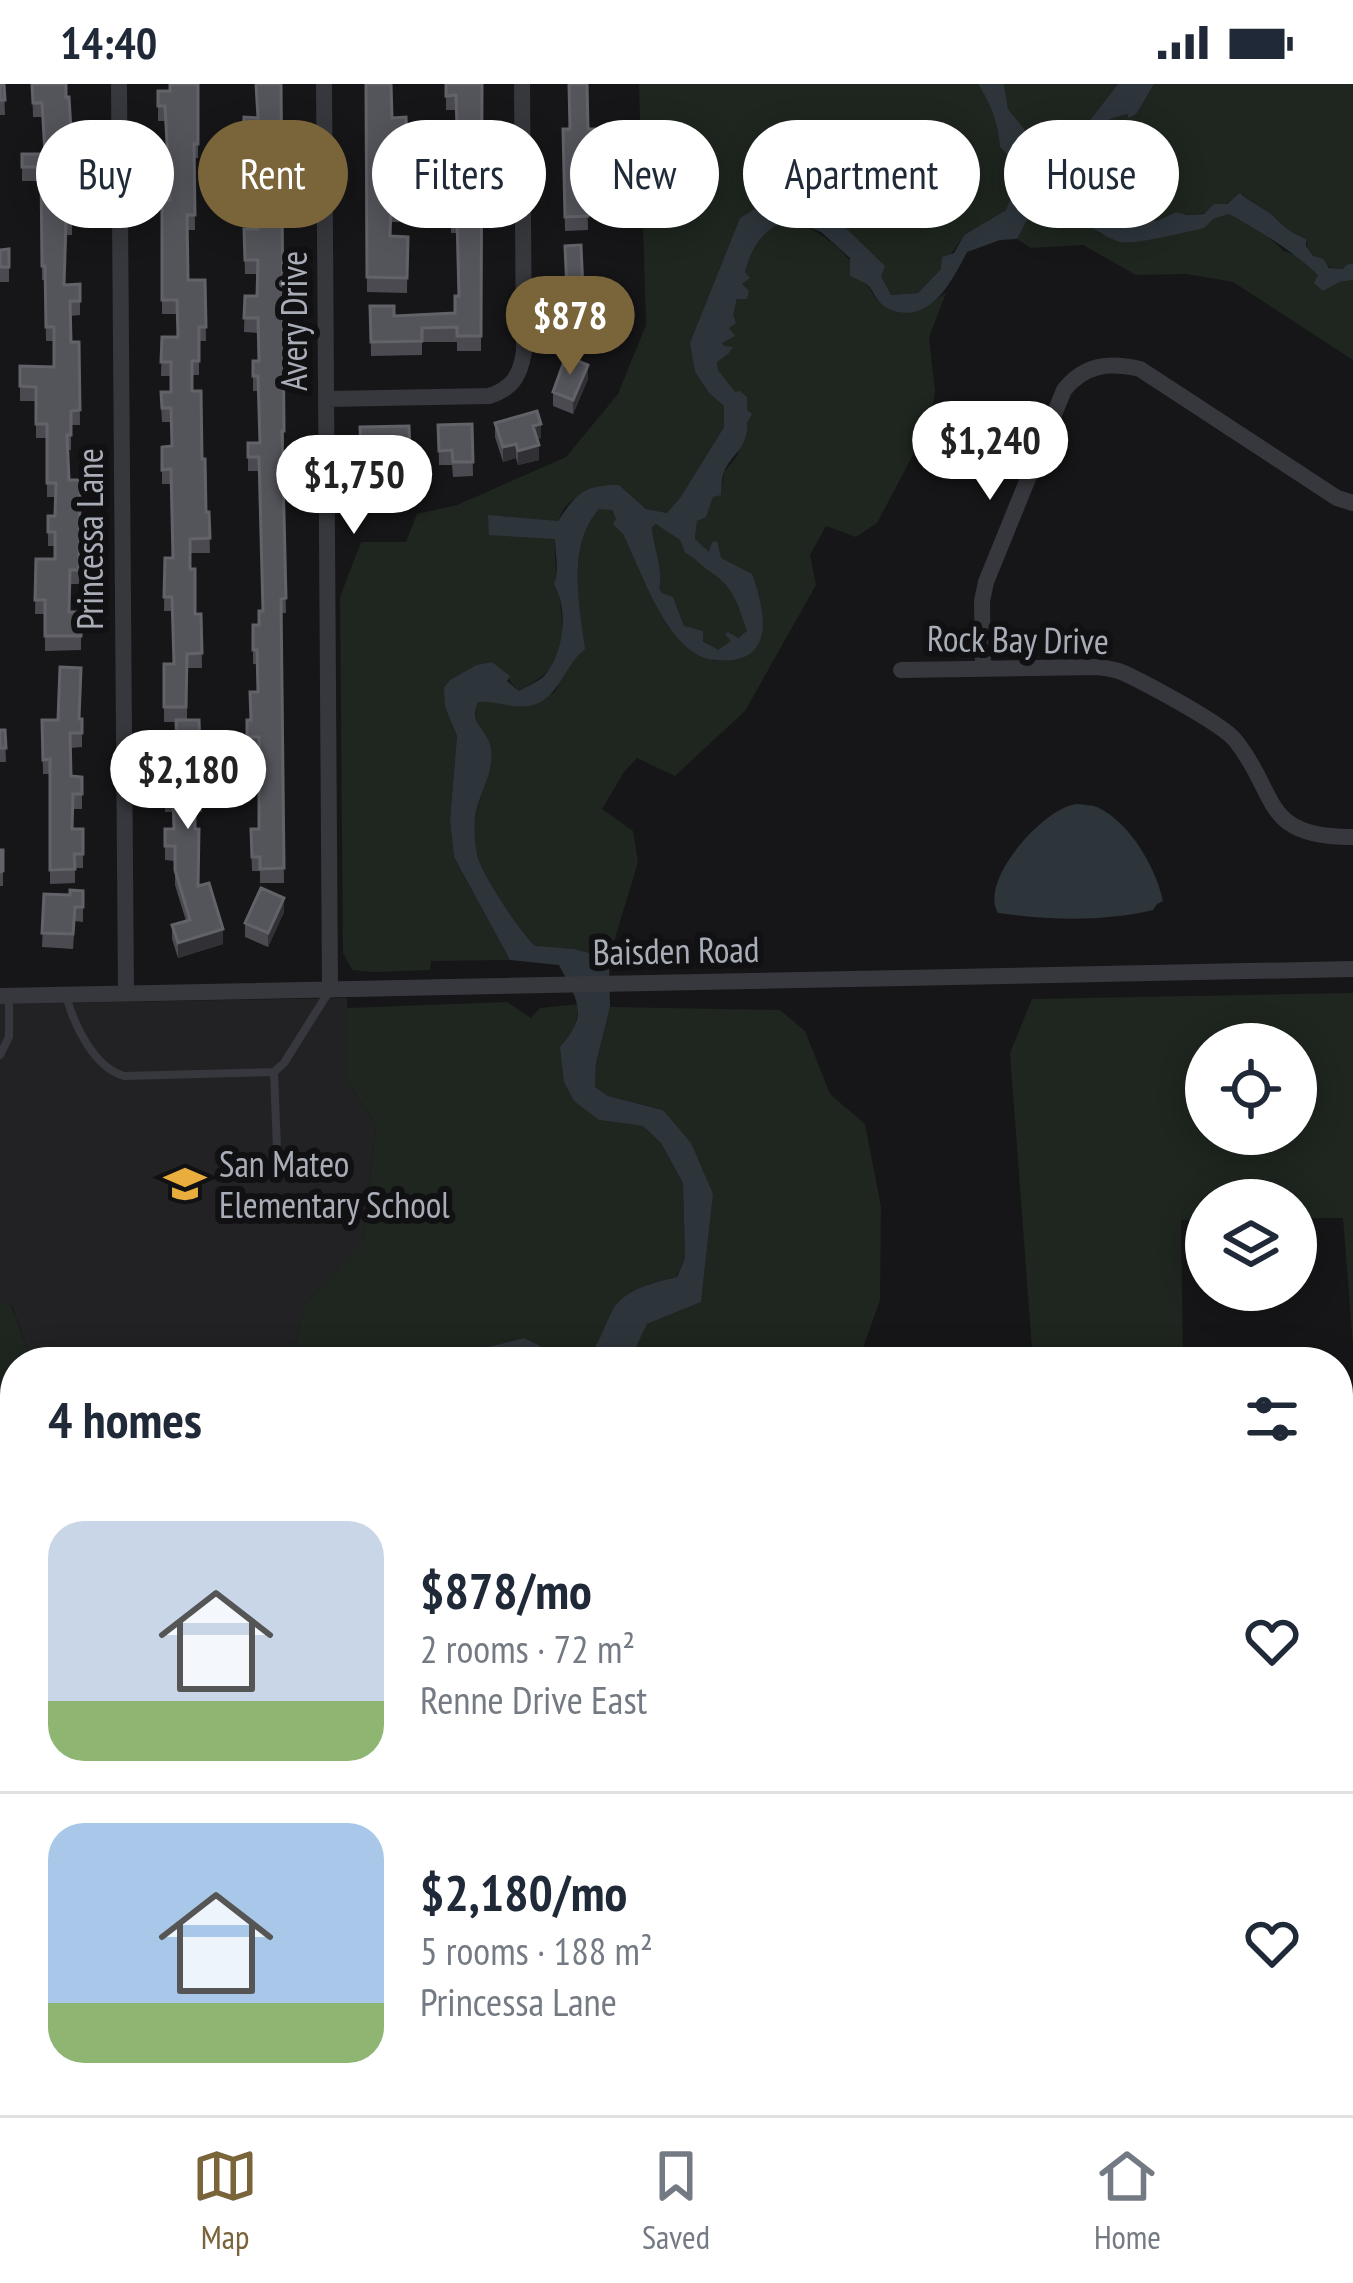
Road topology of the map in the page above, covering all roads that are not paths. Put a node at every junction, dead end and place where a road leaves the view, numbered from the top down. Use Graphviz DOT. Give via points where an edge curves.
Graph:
graph roads {
  1 [pos="119,84"];
  2 [pos="324,84"];
  3 [pos="522,84"];
  4 [pos="327,399"];
  5 [pos="1353,503"];
  6 [pos="982,669"];
  7 [pos="901,670"];
  8 [pos="1353,837"];
  9 [pos="1353,969"];
  10 [pos="330,990"];
  11 [pos="126,993"];
  12 [pos="65,994"];
  13 [pos="5,996"];
  14 [pos="0,1055"];
  15 [pos="274,1072"];
  16 [pos="278,1149"];
  1 -- 11 [label="street, Princessa Lane"];
  2 -- 4 [label="street, Avery Drive"];
  3 -- 4 [label="street" via="524,352 513,384 476,398"];
  4 -- 10 [label="street, Avery Drive"];
  5 -- 6 [label="street" via="1140,368 1079,365 986,582"];
  6 -- 7 [label="street, Rock Bay Drive"];
  6 -- 8 [label="street, Rock Bay Drive" via="1123,672 1232,736 1270,802 1296,828"];
  9 -- 10 [label="street, Baisden Road"];
  10 -- 11 [label="street, Baisden Road"];
  10 -- 15 [label="lane"];
  11 -- 12 [label="street, Baisden Road"];
  12 -- 13 [label="street, Baisden Road"];
  12 -- 15 [label="lane" via="110,1072"];
  13 -- 14 [label="lane" via="8,1036"];
  15 -- 16 [label="lane"];
}
